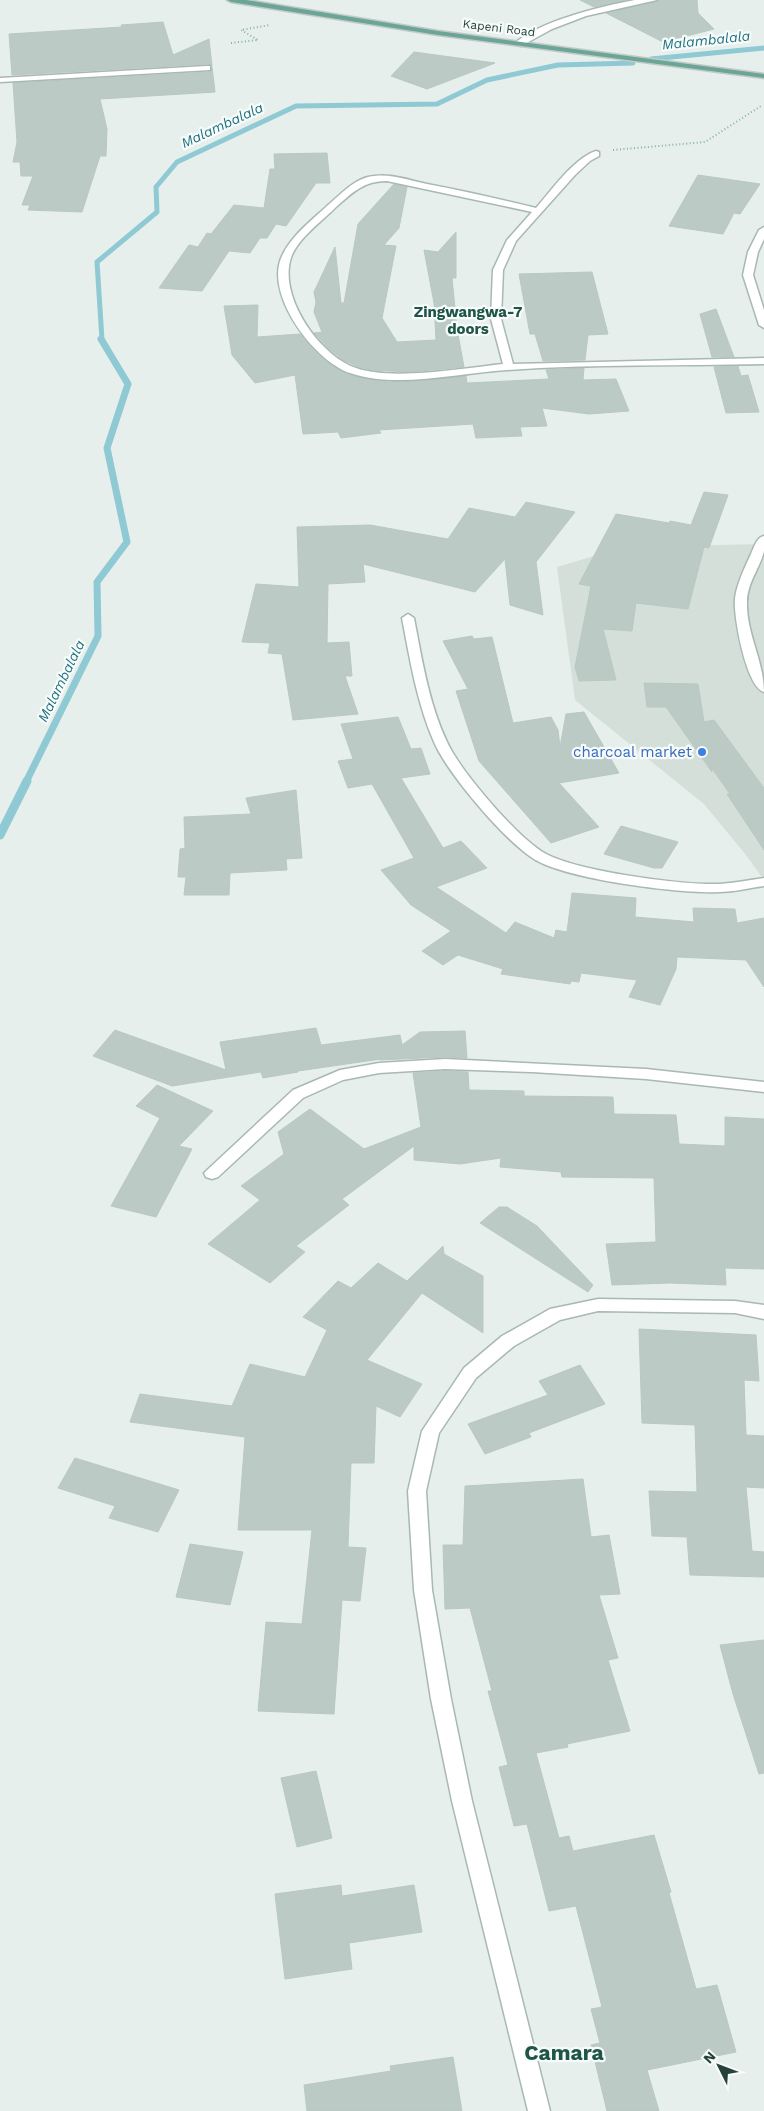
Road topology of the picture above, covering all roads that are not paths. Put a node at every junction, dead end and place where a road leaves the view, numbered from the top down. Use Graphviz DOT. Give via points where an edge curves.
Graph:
graph roads {
  1 [pos="231,0"];
  2 [pos="648,0"];
  3 [pos="653,0"];
  4 [pos="518,44"];
  5 [pos="207,68"];
  6 [pos="764,76"];
  7 [pos="0,80"];
  8 [pos="596,154"];
  9 [pos="538,211"];
  10 [pos="764,230"];
  11 [pos="764,325"];
  12 [pos="764,361"];
  13 [pos="509,367"];
  14 [pos="764,539"];
  15 [pos="408,618"];
  16 [pos="764,688"];
  17 [pos="764,882"];
  18 [pos="764,1087"];
  19 [pos="212,1173"];
  20 [pos="764,1312"];
  21 [pos="539,2111"];
  1 -- 4 [label="main road, Kapeni Road"];
  2 -- 3 [label="street"];
  2 -- 4 [label="street" via="568,20 537,32"];
  4 -- 6 [label="main road, Kapeni Road"];
  5 -- 7 [label="street"];
  8 -- 9 [label="street" via="572,173"];
  9 -- 13 [label="street" via="512,240 498,270 496,319"];
  9 -- 13 [label="street" via="387,178 374,178 362,181 345,195 292,246 282,271 284,289 294,313 322,351 337,364 378,376"];
  10 -- 11 [label="street" via="753,252 748,275"];
  12 -- 13 [label="street"];
  14 -- 16 [label="street" via="741,600 747,640"];
  15 -- 17 [label="street" via="421,684 441,742 468,784 537,855 576,870 681,887 720,888"];
  18 -- 19 [label="street" via="646,1074 532,1067 445,1064 379,1068 340,1075 298,1094"];
  20 -- 21 [label="street" via="735,1307 598,1305 556,1314 508,1341 470,1373 431,1431 417,1491 423,1590 462,1802"];
}
